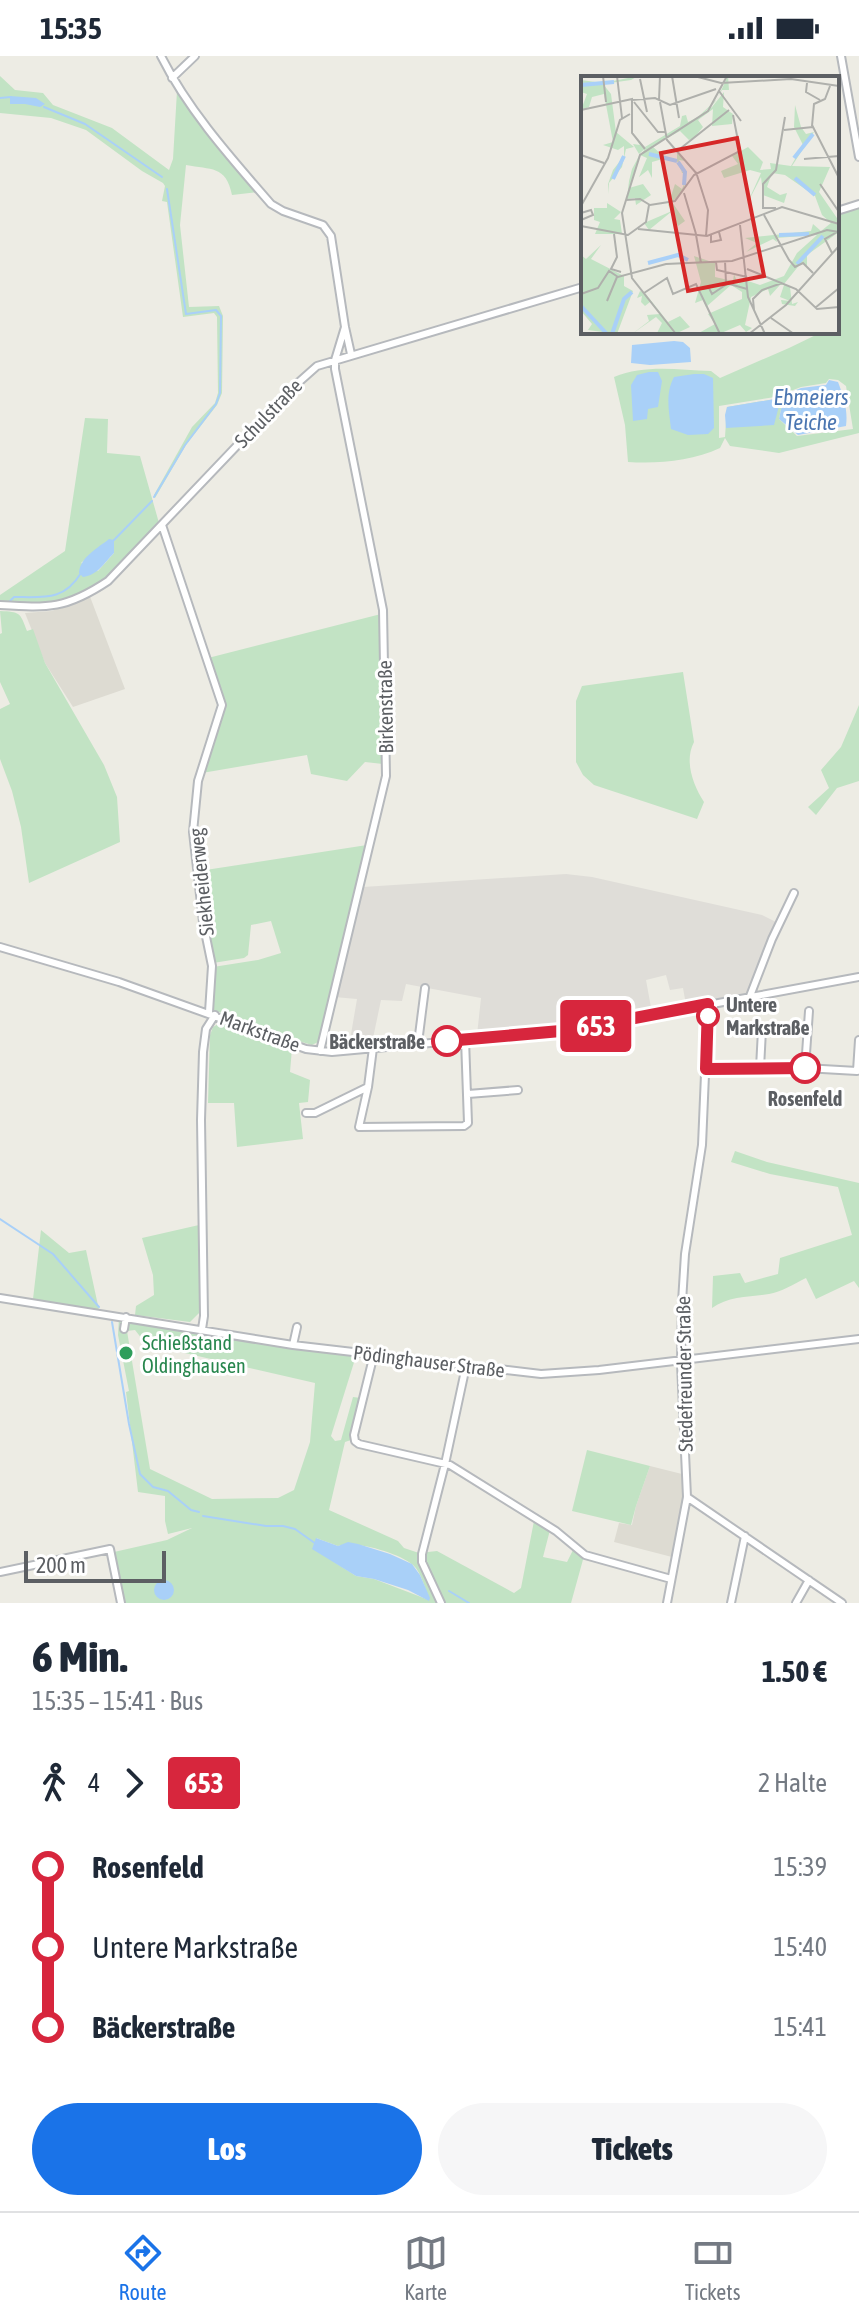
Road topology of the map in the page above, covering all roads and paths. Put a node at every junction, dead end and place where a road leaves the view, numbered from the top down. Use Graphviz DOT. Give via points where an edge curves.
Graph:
graph roads {
  1 [pos="161,56"];
  2 [pos="195,56"];
  3 [pos="841,56"];
  4 [pos="172,78"];
  5 [pos="859,157"];
  6 [pos="859,204"];
  7 [pos="839,210"];
  8 [pos="581,288"];
  9 [pos="345,327"];
  10 [pos="351,354"];
  11 [pos="335,360"];
  12 [pos="162,525"];
  13 [pos="0,605"];
  14 [pos="794,893"];
  15 [pos="0,947"];
  16 [pos="859,977"];
  17 [pos="425,988"];
  18 [pos="750,996"];
  19 [pos="708,1004"];
  20 [pos="809,1011"];
  21 [pos="212,1013"];
  22 [pos="762,1030"];
  23 [pos="465,1039"];
  24 [pos="859,1040"];
  25 [pos="418,1043"];
  26 [pos="373,1048"];
  27 [pos="320,1051"];
  28 [pos="760,1068"];
  29 [pos="805,1068"];
  30 [pos="706,1069"];
  31 [pos="858,1071"];
  32 [pos="368,1087"];
  33 [pos="518,1090"];
  34 [pos="468,1094"];
  35 [pos="306,1113"];
  36 [pos="0,1298"];
  37 [pos="126,1317"];
  38 [pos="297,1327"];
  39 [pos="124,1329"];
  40 [pos="202,1329"];
  41 [pos="859,1339"];
  42 [pos="293,1345"];
  43 [pos="374,1354"];
  44 [pos="681,1360"];
  45 [pos="466,1366"];
  46 [pos="445,1464"];
  47 [pos="687,1497"];
  48 [pos="745,1536"];
  49 [pos="0,1572"];
  50 [pos="671,1579"];
  51 [pos="809,1580"];
  52 [pos="121,1603"];
  53 [pos="441,1603"];
  54 [pos="667,1603"];
  55 [pos="731,1603"];
  56 [pos="796,1603"];
  57 [pos="842,1603"];
  1 -- 4 [label="street"];
  2 -- 4 [label="street"];
  3 -- 5 [label="street"];
  4 -- 9 [label="street" via="271,204 327,228"];
  6 -- 7 [label="street"];
  8 -- 10 [label="street, Schulstraße"];
  9 -- 10 [label="street"];
  9 -- 11 [label="street"];
  10 -- 11 [label="street, Schulstraße"];
  11 -- 12 [label="street, Schulstraße" via="308,371"];
  11 -- 27 [label="street, Birkenstraße" via="383,610 386,776"];
  12 -- 13 [label="street, Schulstraße" via="108,581 81,597 51,607"];
  12 -- 21 [label="street, Siekheiderweg" via="222,705 199,777 193,832 212,966"];
  14 -- 18 [label="street"];
  15 -- 21 [label="street, Markstraße"];
  16 -- 18 [label="street, Markstraße"];
  17 -- 25 [label="street"];
  18 -- 19 [label="street, Markstraße"];
  19 -- 23 [label="street, Markstraße" via="572,1030"];
  19 -- 30 [label="street, Stedefreunder Straße"];
  20 -- 29 [label="street"];
  21 -- 27 [label="street, Markstraße"];
  21 -- 40 [label="street, Siekheiderweg" via="203,1052"];
  22 -- 28 [label="street"];
  23 -- 25 [label="street, Markstraße"];
  23 -- 34 [label="street"];
  24 -- 31 [label="street"];
  25 -- 26 [label="street, Markstraße"];
  26 -- 27 [label="street, Markstraße"];
  26 -- 32 [label="street"];
  28 -- 29 [label="street"];
  28 -- 30 [label="street"];
  29 -- 31 [label="street"];
  30 -- 44 [label="street, Stedefreunder Straße" via="702,1145 685,1254"];
  32 -- 34 [label="street" via="361,1128 464,1126"];
  32 -- 35 [label="street"];
  33 -- 34 [label="street"];
  36 -- 37 [label="street, Pödinghauser Straße"];
  37 -- 39 [label="street"];
  37 -- 40 [label="street, Pödinghauser Straße"];
  38 -- 42 [label="street"];
  40 -- 42 [label="street, Pödinghauser Straße"];
  41 -- 44 [label="street, Pödinghauser Straße"];
  42 -- 43 [label="street, Pödinghauser Straße"];
  43 -- 45 [label="street, Pödinghauser Straße"];
  43 -- 46 [label="street" via="355,1441"];
  44 -- 45 [label="street, Pödinghauser Straße" via="559,1374"];
  44 -- 47 [label="street, Stedefreunder Straße"];
  45 -- 46 [label="street"];
  46 -- 50 [label="street" via="556,1531 585,1555"];
  46 -- 53 [label="street" via="422,1554"];
  47 -- 48 [label="street"];
  47 -- 50 [label="street, Stedefreunder Straße"];
  48 -- 51 [label="street"];
  48 -- 55 [label="street"];
  49 -- 52 [label="street" via="110,1549"];
  50 -- 54 [label="street, Stedefreunder Straße"];
  51 -- 56 [label="street"];
  51 -- 57 [label="street"];
}
